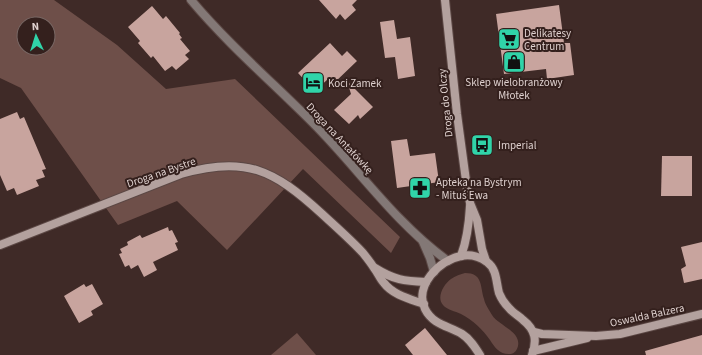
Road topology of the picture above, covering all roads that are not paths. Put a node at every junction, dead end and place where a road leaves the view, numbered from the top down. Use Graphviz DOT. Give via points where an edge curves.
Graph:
graph roads {
  1 [pos="191,0"];
  2 [pos="445,0"];
  3 [pos="470,203"];
  4 [pos="422,240"];
  5 [pos="0,245"];
  6 [pos="461,256"];
  7 [pos="448,261"];
  8 [pos="486,262"];
  9 [pos="374,268"];
  10 [pos="434,272"];
  11 [pos="426,282"];
  12 [pos="424,304"];
  13 [pos="702,314"];
  14 [pos="534,332"];
  15 [pos="596,336"];
  16 [pos="533,353"];
  17 [pos="480,355"];
  1 -- 4 [label="street, Droga na Antałówkę" via="223,36 313,123"];
  2 -- 3 [label="street, Droga do Olczy" via="457,114"];
  3 -- 6 [label="street, Droga do Olczy" via="468,230"];
  3 -- 8 [label="street, Droga do Olczy" via="477,220"];
  4 -- 7 [label="street, Droga na Antałówkę"];
  4 -- 10 [label="street, Droga na Antałówkę"];
  5 -- 9 [label="street, Droga na Bystre" via="181,174 206,168 235,166 262,172 289,186 362,252"];
  6 -- 7 [label="street"];
  6 -- 8 [label="street" via="470,256"];
  7 -- 10 [label="street"];
  8 -- 14 [label="street, Droga do Olczy" via="494,271 503,300"];
  9 -- 11 [label="street, Droga na Bystre" via="393,278 408,282"];
  9 -- 12 [label="street, Droga na Bystre" via="388,288 401,296"];
  10 -- 11 [label="street"];
  11 -- 12 [label="street" via="422,292"];
  12 -- 17 [label="street" via="432,319 464,336"];
  13 -- 15 [label="street, Oswalda Balzera" via="620,334"];
  14 -- 15 [label="street, Oswalda Balzera"];
  14 -- 16 [label="street"];
  15 -- 16 [label="street, Oswalda Balzera"];
}
